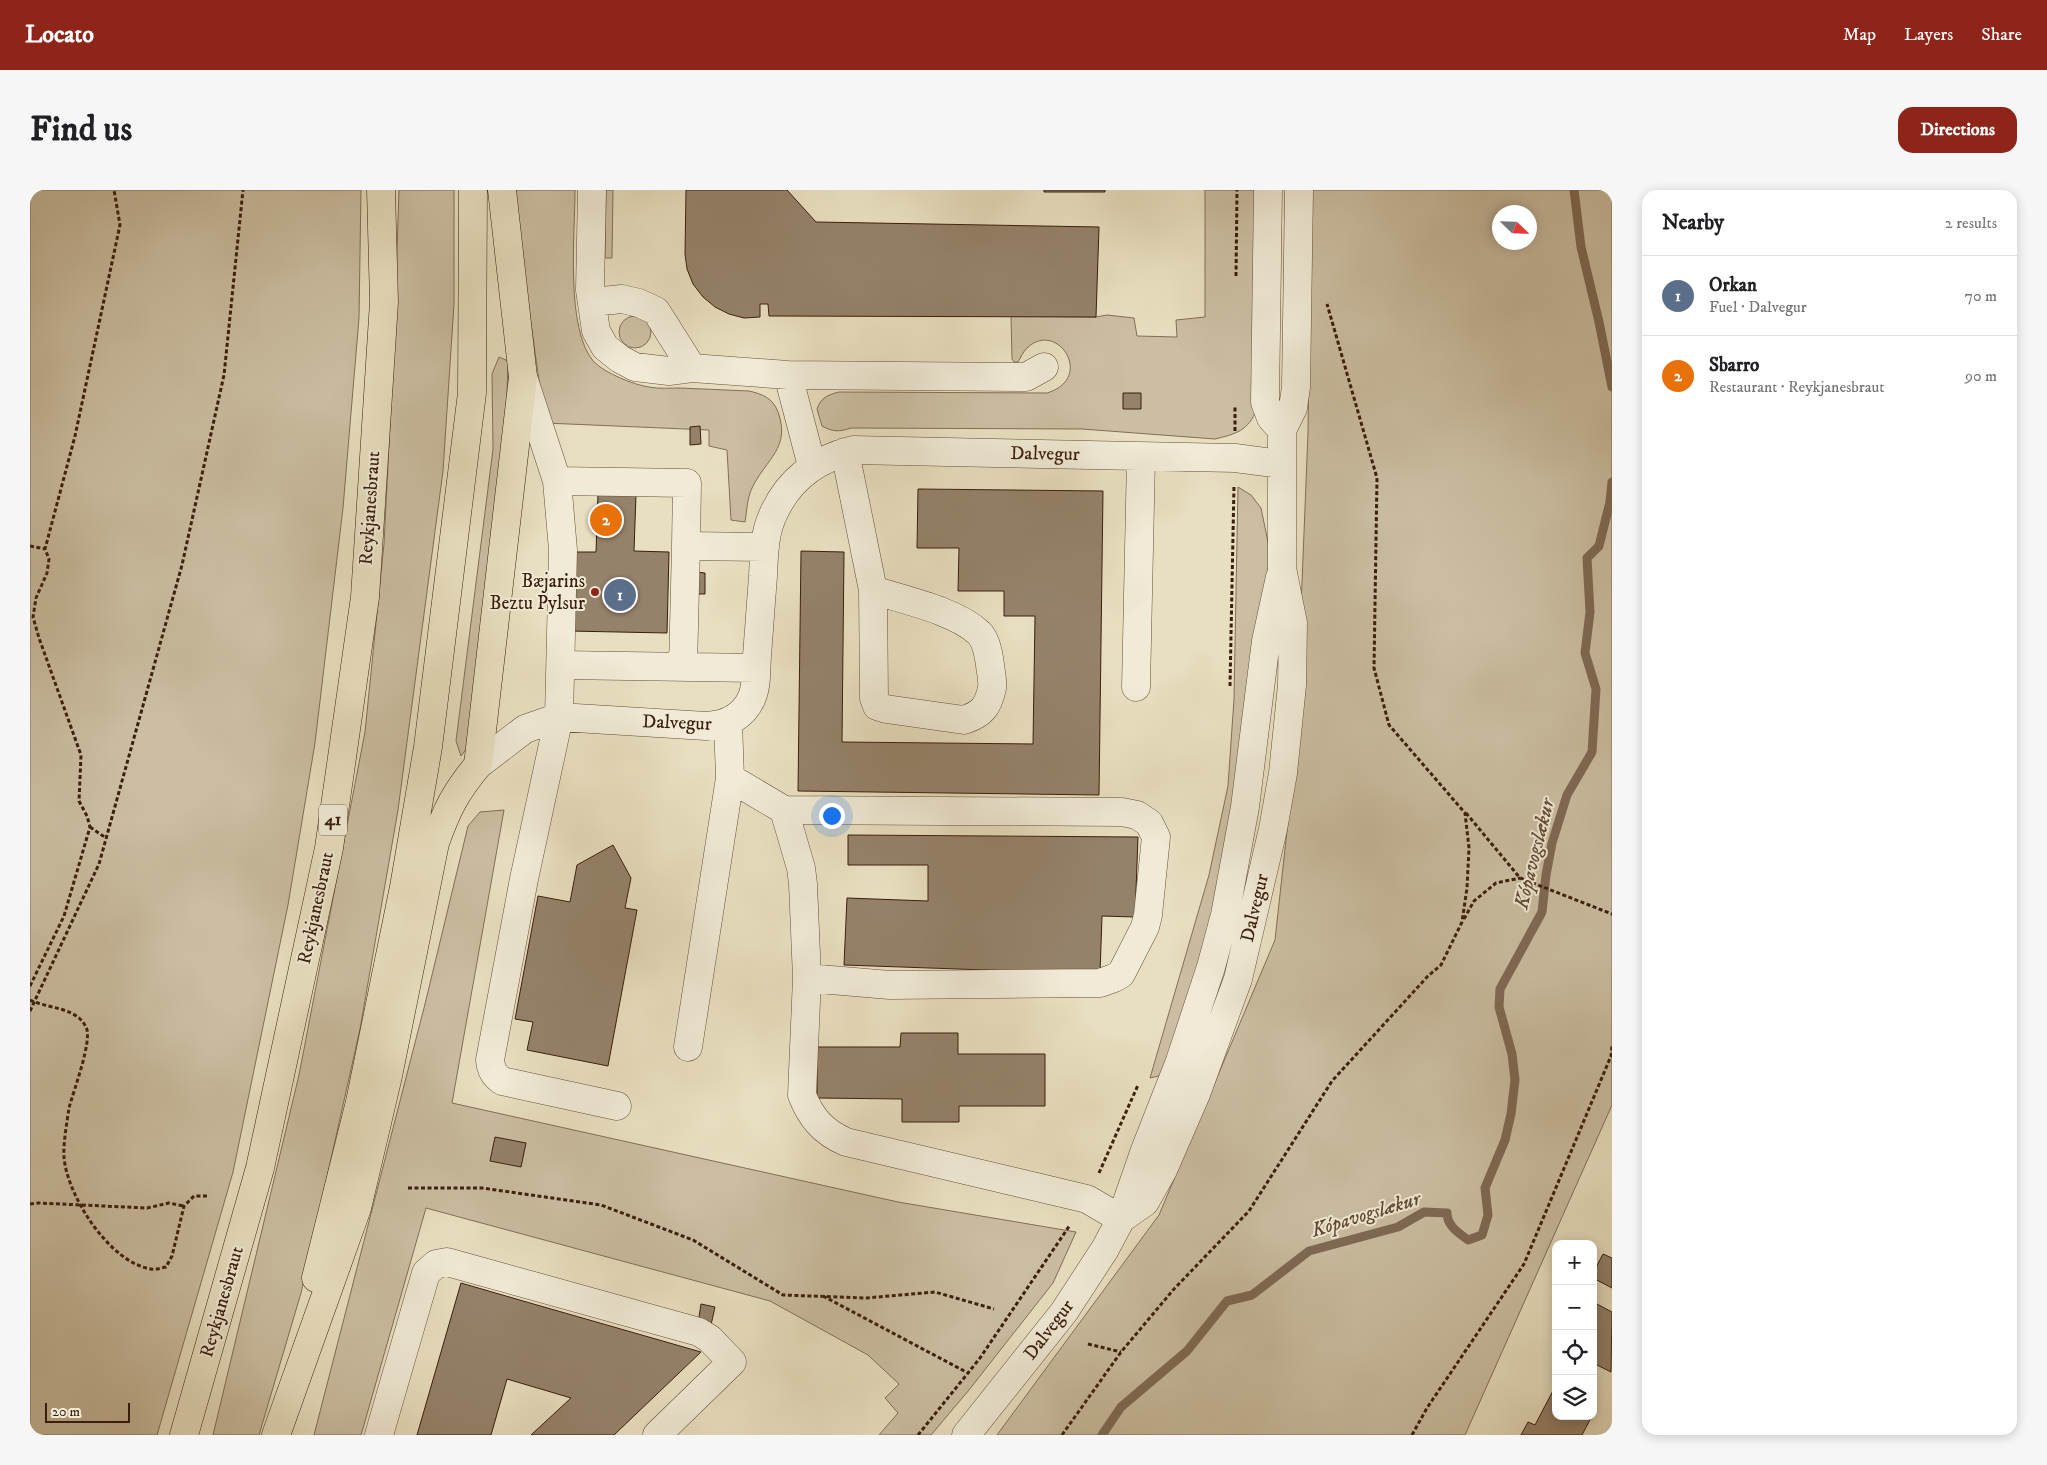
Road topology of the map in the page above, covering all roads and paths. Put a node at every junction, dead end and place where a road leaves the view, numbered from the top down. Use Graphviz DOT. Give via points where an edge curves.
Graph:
graph roads {
  1 [pos="114,190"];
  2 [pos="243,190"];
  3 [pos="381,190"];
  4 [pos="473,190"];
  5 [pos="502,190"];
  6 [pos="592,190"];
  7 [pos="1268,190"];
  8 [pos="1299,190"];
  9 [pos="1325,297"];
  10 [pos="592,302"];
  11 [pos="1044,367"];
  12 [pos="692,368"];
  13 [pos="788,375"];
  14 [pos="523,377"];
  15 [pos="1282,430"];
  16 [pos="845,452"];
  17 [pos="1141,456"];
  18 [pos="1281,464"];
  19 [pos="812,466"];
  20 [pos="557,481"];
  21 [pos="30,546"];
  22 [pos="686,546"];
  23 [pos="765,547"];
  24 [pos="45,549"];
  25 [pos="873,590"];
  26 [pos="561,666"];
  27 [pos="683,667"];
  28 [pos="756,668"];
  29 [pos="1136,687"];
  30 [pos="559,717"];
  31 [pos="728,722"];
  32 [pos="478,765"];
  33 [pos="730,778"];
  34 [pos="784,810"];
  35 [pos="1465,813"];
  36 [pos="90,827"];
  37 [pos="107,838"];
  38 [pos="1520,878"];
  39 [pos="1612,914"];
  40 [pos="1462,922"];
  41 [pos="807,978"];
  42 [pos="30,986"];
  43 [pos="30,1000"];
  44 [pos="35,1002"];
  45 [pos="30,1011"];
  46 [pos="1612,1046"];
  47 [pos="688,1047"];
  48 [pos="1611,1056"];
  49 [pos="616,1106"];
  50 [pos="408,1188"];
  51 [pos="208,1196"];
  52 [pos="30,1204"];
  53 [pos="81,1204"];
  54 [pos="184,1206"];
  55 [pos="1122,1219"];
  56 [pos="994,1309"];
  57 [pos="1088,1344"];
  58 [pos="1121,1352"];
  59 [pos="968,1373"];
  60 [pos="184,1435"];
  61 [pos="276,1435"];
  62 [pos="379,1435"];
  63 [pos="657,1435"];
  64 [pos="918,1435"];
  65 [pos="966,1435"];
  66 [pos="1062,1435"];
  67 [pos="1412,1435"];
  1 -- 24 [label="path" via="120,225 75,436"];
  2 -- 37 [label="path" via="224,375 182,565"];
  3 -- 60 [label="highway, Reykjanesbraut / 41" via="384,302 365,596 329,848 260,1168"];
  4 -- 61 [label="highway" via="472,393 428,747 404,887 360,1102"];
  5 -- 14 [label="highway"];
  6 -- 10 [label="street"];
  7 -- 15 [label="street" via="1265,402 1271,418"];
  8 -- 15 [label="street, Dalvegur" via="1296,387 1293,408"];
  9 -- 35 [label="path" via="1377,478 1374,668 1389,725"];
  10 -- 12 [label="street" via="622,299 656,311"];
  10 -- 12 [label="street" via="596,331 605,347 620,359 635,367 669,371"];
  11 -- 13 [label="street" via="1026,377"];
  12 -- 13 [label="street"];
  13 -- 19 [label="street"];
  14 -- 20 [label="street"];
  14 -- 32 [label="highway"];
  15 -- 18 [label="street, Dalvegur"];
  16 -- 17 [label="street, Dalvegur"];
  16 -- 19 [label="street, Dalvegur"];
  16 -- 25 [label="street"];
  17 -- 18 [label="street, Dalvegur" via="1235,458"];
  17 -- 29 [label="street"];
  18 -- 55 [label="street, Dalvegur" via="1282,568 1266,641 1246,807 1225,915 1212,967"];
  19 -- 23 [label="street, Dalvegur" via="778,502"];
  20 -- 22 [label="street" via="688,483"];
  20 -- 26 [label="street" via="563,550"];
  21 -- 24 [label="path"];
  22 -- 23 [label="street"];
  22 -- 27 [label="street"];
  23 -- 28 [label="street, Dalvegur"];
  24 -- 36 [label="path" via="49,559 47,573 36,598 33,617 81,755 79,801"];
  25 -- 25 [label="street" via="874,698 877,706 964,720 976,716 988,703 993,685 989,655 981,634 939,611"];
  26 -- 27 [label="street"];
  26 -- 30 [label="street"];
  27 -- 28 [label="street"];
  28 -- 31 [label="street, Dalvegur" via="752,698 746,708"];
  30 -- 31 [label="street, Dalvegur" via="706,726"];
  30 -- 32 [label="street, Dalvegur" via="525,729"];
  30 -- 49 [label="street" via="524,879 490,1060 491,1069 502,1081"];
  31 -- 33 [label="street"];
  32 -- 61 [label="highway" via="458,789 436,843 357,1208"];
  33 -- 34 [label="street"];
  33 -- 47 [label="street"];
  34 -- 41 [label="street" via="801,868"];
  34 -- 41 [label="street" via="1122,812 1138,815 1149,823 1156,837 1146,927 1121,974 1114,978 1100,983 890,985"];
  35 -- 38 [label="path"];
  35 -- 40 [label="path" via="1469,848"];
  36 -- 37 [label="path"];
  36 -- 42 [label="path" via="64,916"];
  37 -- 44 [label="path" via="89,887"];
  38 -- 39 [label="path"];
  38 -- 40 [label="path" via="1496,883 1474,901"];
  40 -- 58 [label="path" via="1441,964 1332,1081 1249,1211 1174,1289"];
  41 -- 55 [label="street" via="802,1095 808,1110 826,1131 846,1142 1087,1199"];
  43 -- 44 [label="path"];
  44 -- 45 [label="path"];
  44 -- 53 [label="path" via="76,1014 87,1029 87,1044 69,1109 64,1158 72,1189"];
  46 -- 48 [label="path"];
  48 -- 67 [label="path" via="1524,1264"];
  50 -- 56 [label="path" via="482,1188 601,1204 693,1240 783,1295 866,1298 935,1292"];
  51 -- 54 [label="path" via="194,1196"];
  52 -- 53 [label="path"];
  53 -- 54 [label="path" via="147,1208 170,1203"];
  53 -- 54 [label="path" via="108,1244 135,1264 152,1270 166,1267 172,1256"];
  55 -- 65 [label="street, Dalvegur" via="1064,1312"];
  57 -- 58 [label="path"];
  58 -- 66 [label="path"];
  59 -- 64 [label="path"];
  62 -- 63 [label="street" via="426,1273 436,1264 447,1262 699,1332 710,1339 732,1362"];
}
